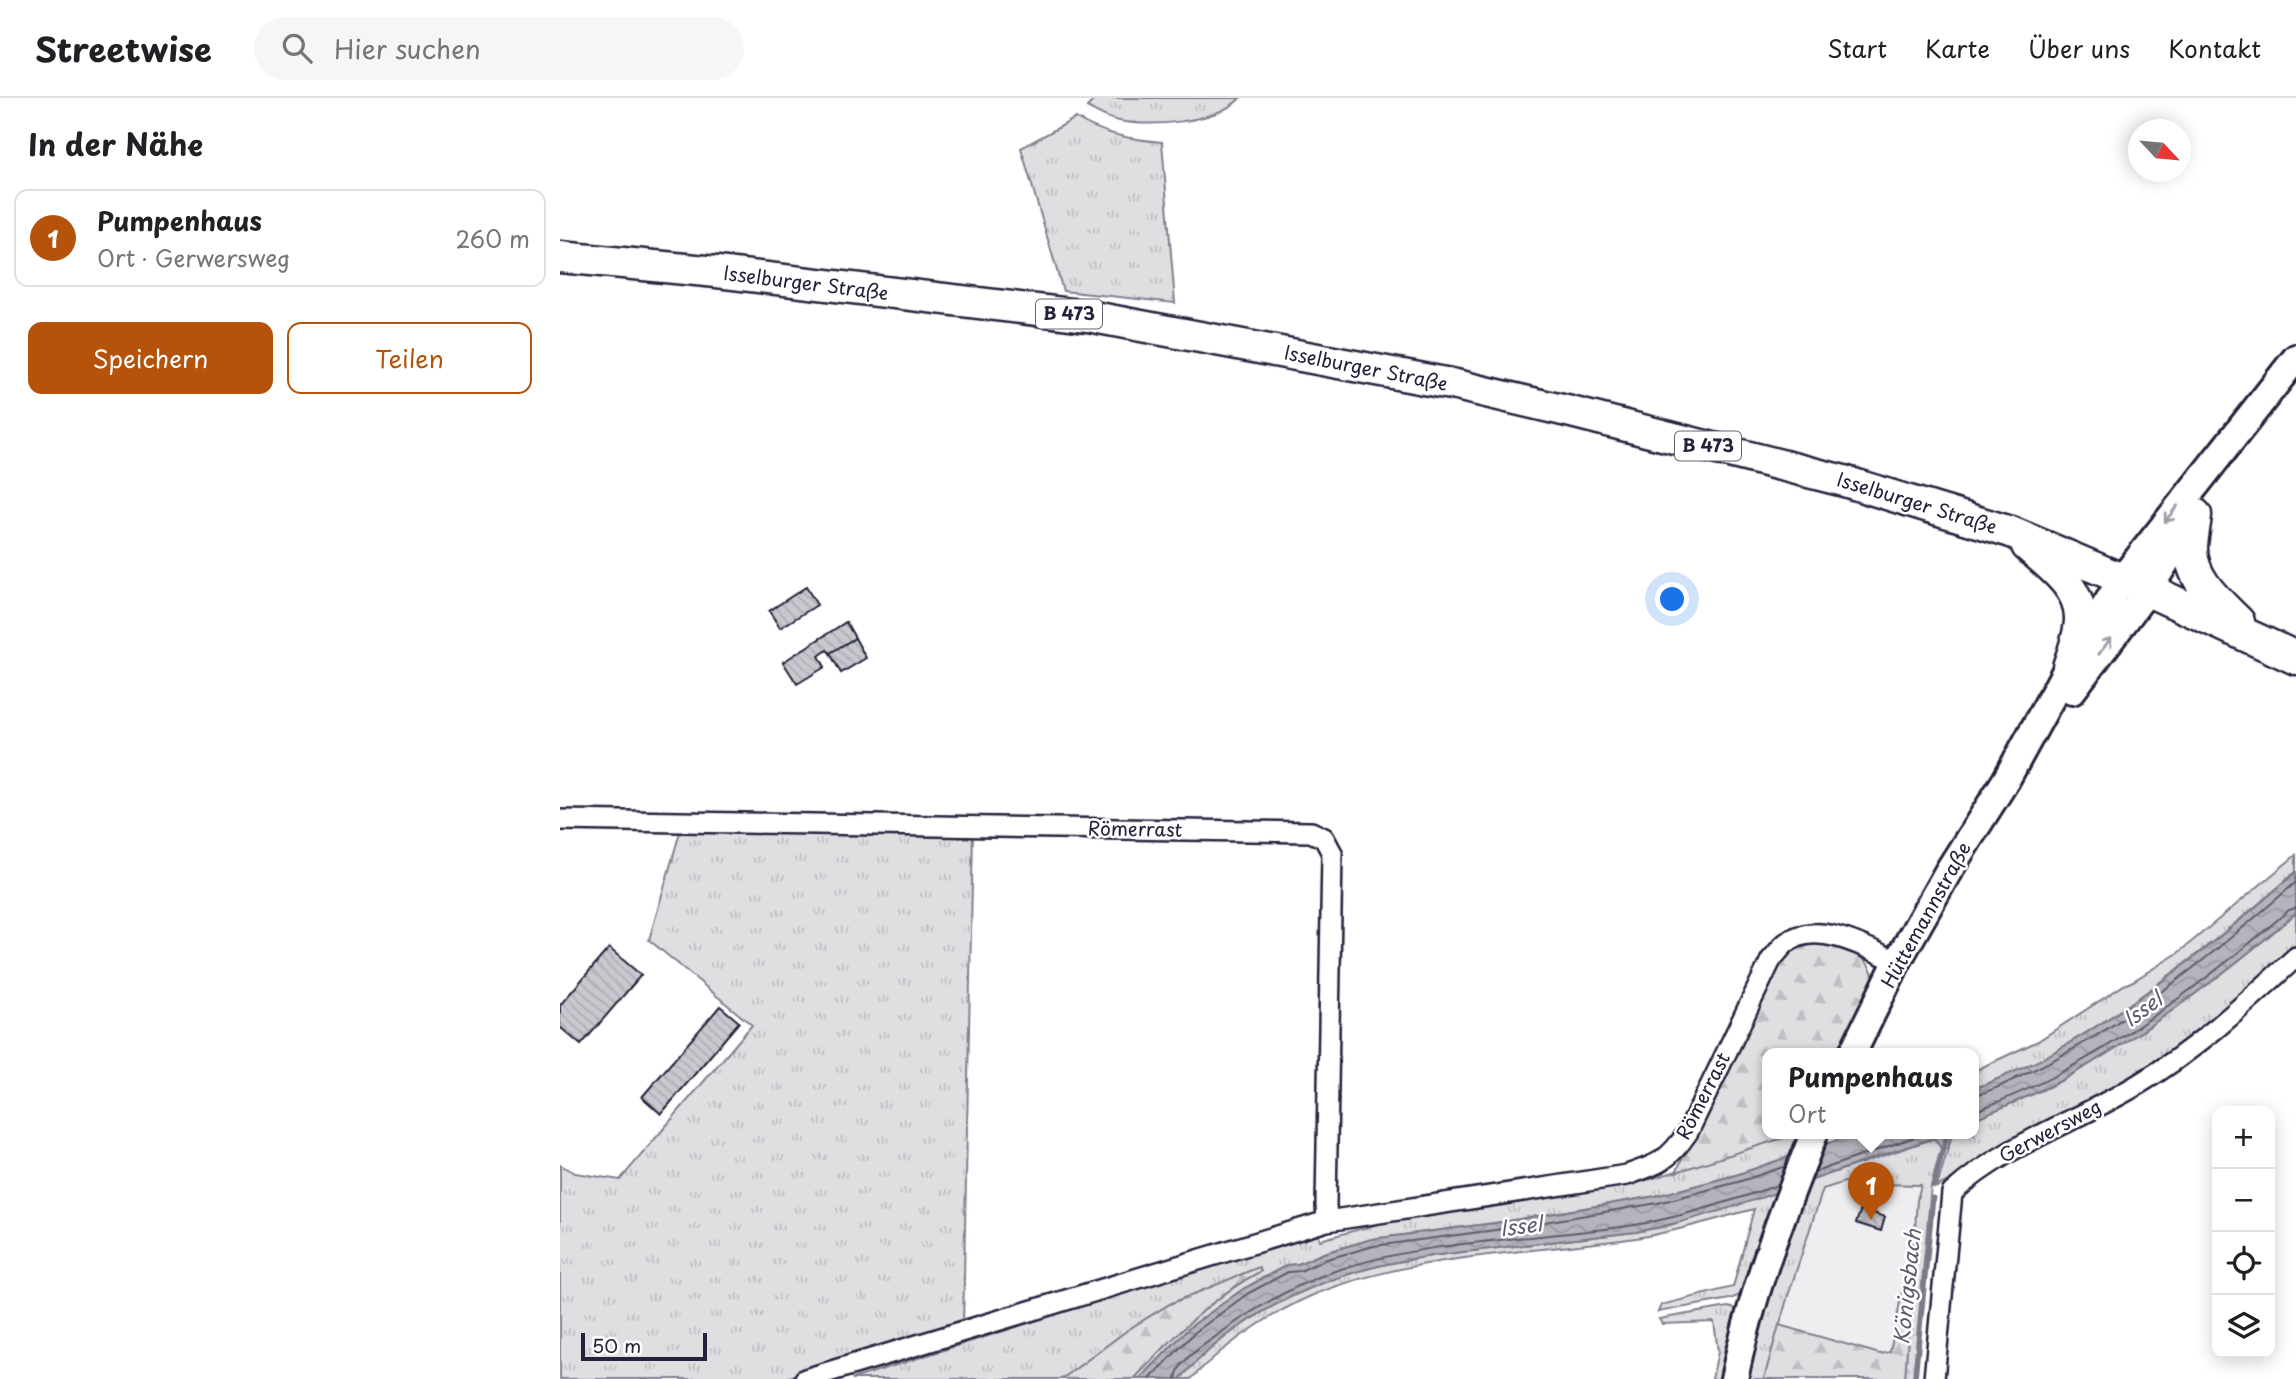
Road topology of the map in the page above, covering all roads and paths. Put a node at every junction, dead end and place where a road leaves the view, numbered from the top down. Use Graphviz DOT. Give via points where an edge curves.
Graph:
graph roads {
  1 [pos="560,257"];
  2 [pos="2293,362"];
  3 [pos="2195,515"];
  4 [pos="2011,532"];
  5 [pos="2135,584"];
  6 [pos="2253,638"];
  7 [pos="2296,658"];
  8 [pos="2068,667"];
  9 [pos="2006,780"];
  10 [pos="560,820"];
  11 [pos="2296,957"];
  12 [pos="1898,962"];
  13 [pos="1855,1048"];
  14 [pos="1812,1139"];
  15 [pos="1327,1221"];
  16 [pos="806,1379"];
  17 [pos="1734,1379"];
  18 [pos="1934,1379"];
  1 -- 4 [label="main road, Isselburger Straße / B 473" via="1088,316 1331,360 1571,411 1844,481"];
  2 -- 3 [label="main road"];
  2 -- 5 [label="main road, one-way" via="2210,464"];
  3 -- 5 [label="main road"];
  3 -- 6 [label="highway, B 473" via="2191,550 2195,567 2206,590"];
  4 -- 5 [label="main road, Isselburger Straße / B 473"];
  4 -- 8 [label="main road, B 473" via="2071,588 2076,599 2080,619"];
  5 -- 6 [label="highway, B 473"];
  5 -- 8 [label="main road, Hüttemannstraße"];
  9 -- 5 [label="main road, Hüttemannstraße, one-way"];
  6 -- 7 [label="highway, B 473"];
  8 -- 9 [label="main road, Hüttemannstraße"];
  9 -- 12 [label="main road, Hüttemannstraße"];
  10 -- 15 [label="street, Römerrast" via="1297,831 1324,838 1332,853"];
  11 -- 18 [label="street, Gerwersweg" via="2178,1058 2137,1085 2003,1155 1952,1193"];
  12 -- 13 [label="main road, Hüttemannstraße"];
  12 -- 15 [label="street, Römerrast" via="1847,938 1813,934 1787,942 1771,960 1688,1132 1674,1152 1657,1164 1627,1175"];
  14 -- 17 [label="main road" via="1752,1301"];
  15 -- 16 [label="street, Römerrast"];
}
